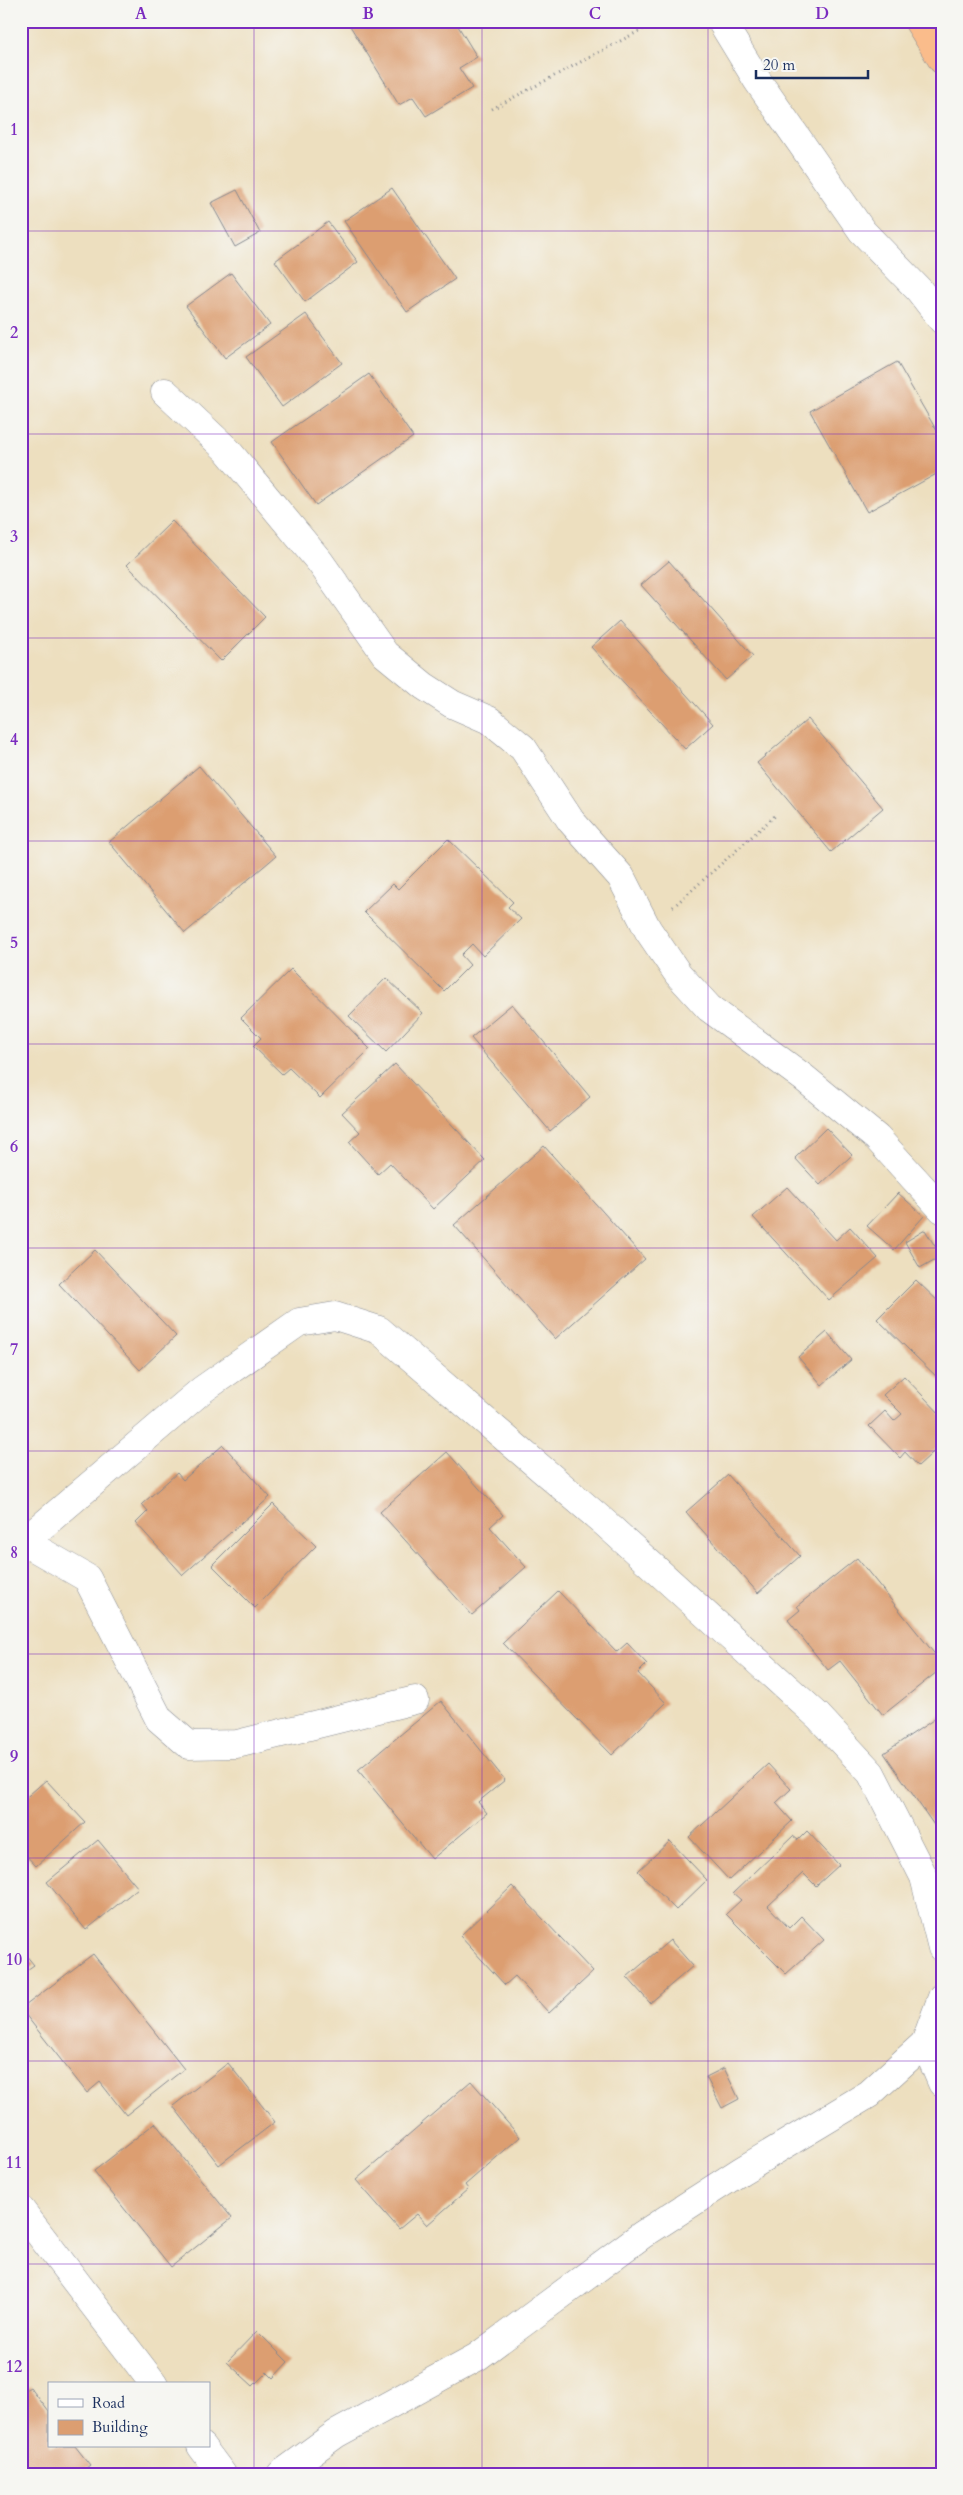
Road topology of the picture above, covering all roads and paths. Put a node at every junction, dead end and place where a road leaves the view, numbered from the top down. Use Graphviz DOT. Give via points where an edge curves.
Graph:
graph roads {
  1 [pos="658,21"];
  2 [pos="721,21"];
  3 [pos="918,21"];
  4 [pos="942,60"];
  5 [pos="492,109"];
  6 [pos="942,320"];
  7 [pos="165,392"];
  8 [pos="777,814"];
  9 [pos="648,930"];
  10 [pos="942,1209"];
  11 [pos="22,1542"];
  12 [pos="416,1700"];
  13 [pos="942,1948"];
  14 [pos="942,1997"];
  15 [pos="925,2043"];
  16 [pos="942,2083"];
  17 [pos="21,2210"];
  18 [pos="152,2382"];
  19 [pos="202,2448"];
  20 [pos="222,2474"];
  21 [pos="281,2474"];
  1 -- 5 [label="path"];
  2 -- 6 [label="street" via="757,80 862,231 919,290"];
  3 -- 4 [label="highway"];
  7 -- 9 [label="street" via="227,450 320,562 385,654 424,686 452,704 489,720 523,748 571,821 621,877"];
  8 -- 9 [label="path"];
  9 -- 10 [label="street" via="678,974 709,1008 804,1078 877,1138"];
  11 -- 12 [label="street" via="87,1578 159,1719 189,1745 237,1744"];
  11 -- 13 [label="street" via="202,1390 299,1322 335,1316 379,1330 606,1524 818,1716 871,1773 924,1877"];
  14 -- 15 [label="street"];
  15 -- 16 [label="street"];
  15 -- 21 [label="street" via="870,2094 642,2235 476,2357 336,2434"];
  17 -- 18 [label="street"];
  19 -- 20 [label="street"];
}
